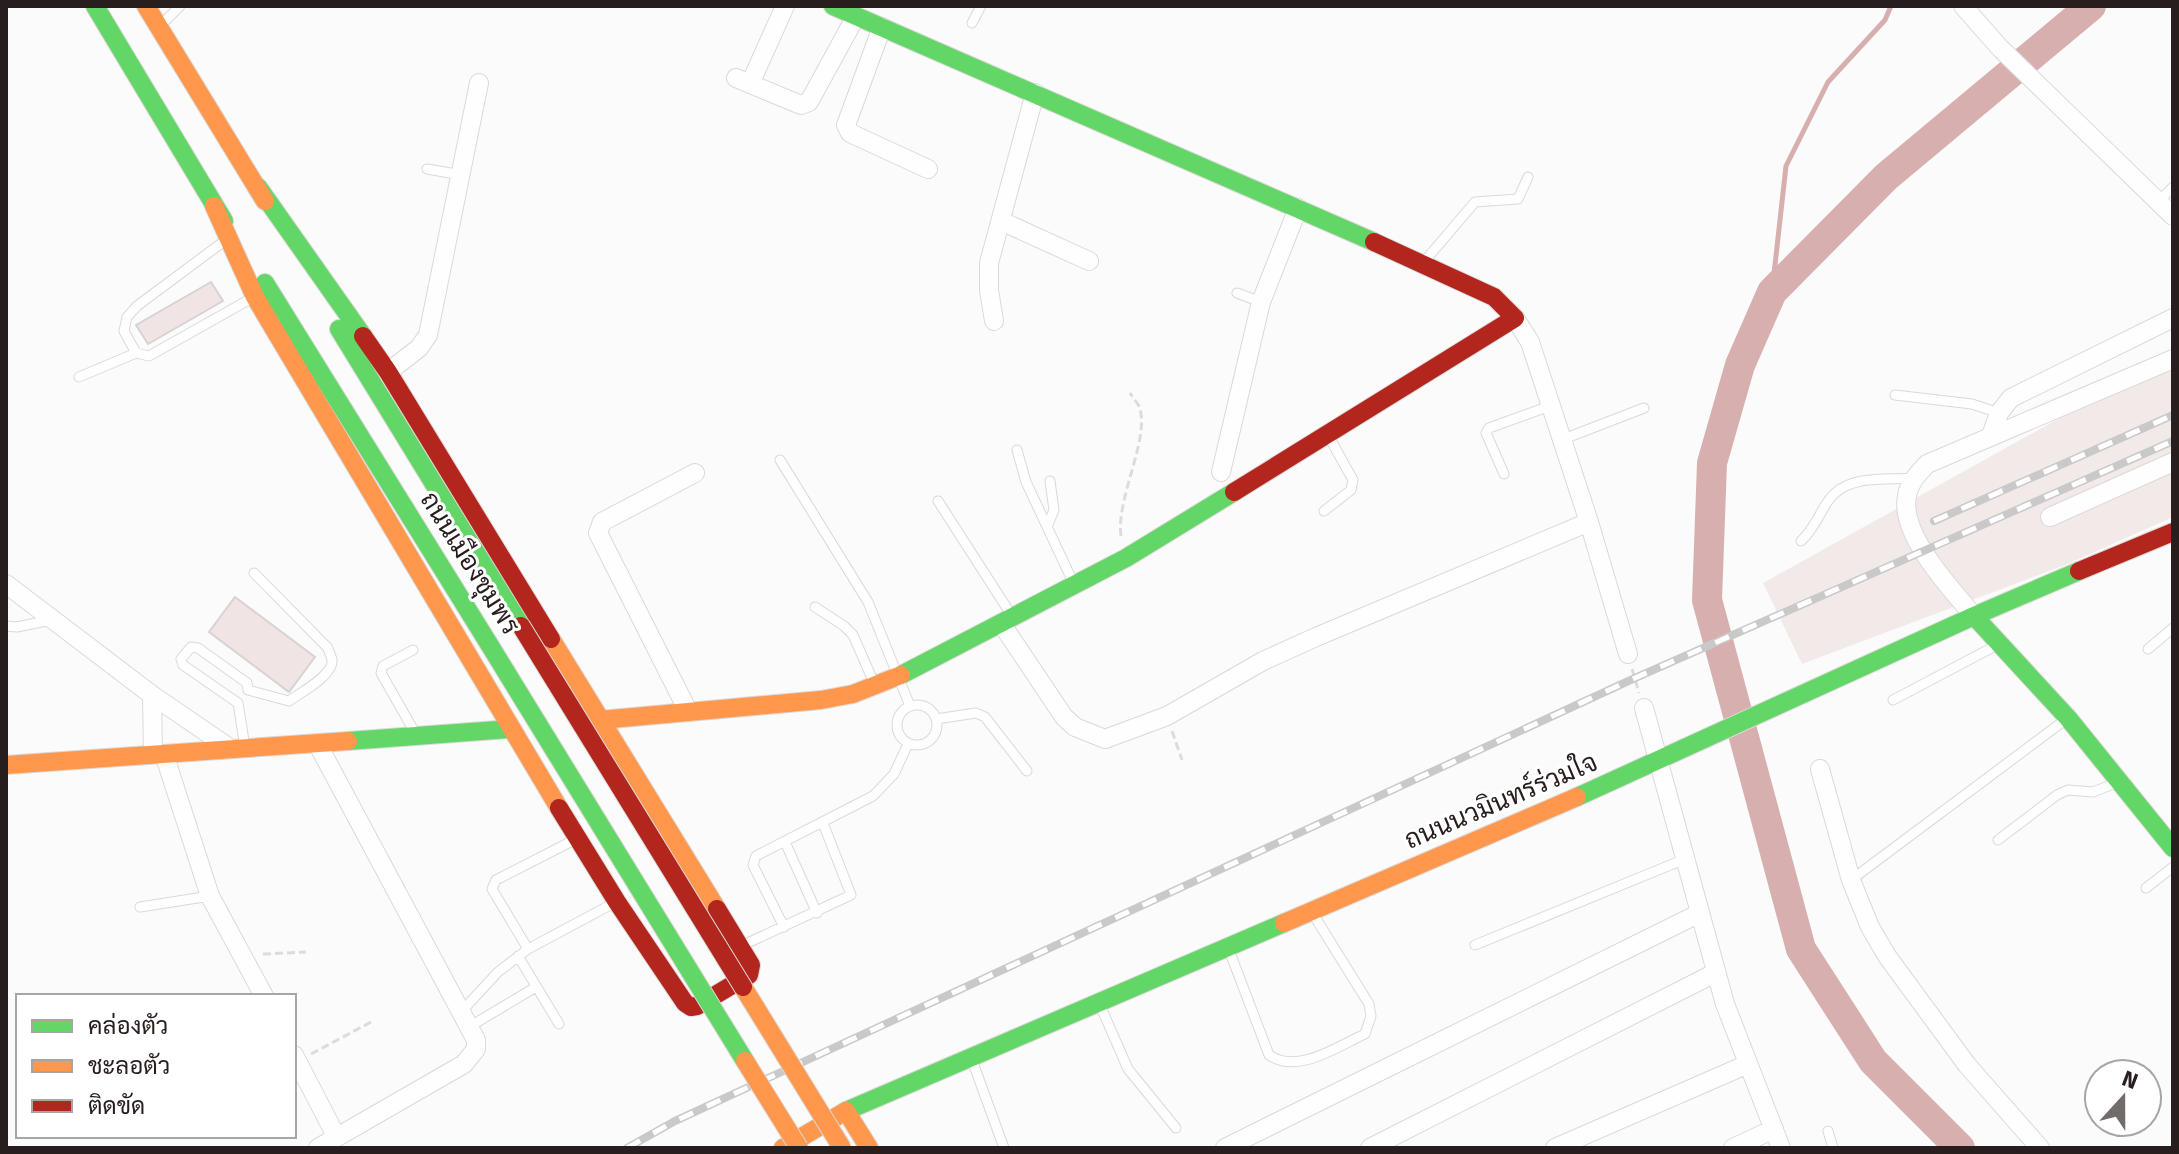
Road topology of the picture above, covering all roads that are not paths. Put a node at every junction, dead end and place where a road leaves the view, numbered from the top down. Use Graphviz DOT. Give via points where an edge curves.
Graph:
graph roads {
  1 [pos="95,6"];
  2 [pos="146,6"];
  3 [pos="180,6"];
  4 [pos="785,6"];
  5 [pos="833,6"];
  6 [pos="981,6"];
  7 [pos="1963,6"];
  8 [pos="856,16"];
  9 [pos="972,23"];
  10 [pos="159,27"];
  11 [pos="882,27"];
  12 [pos="479,83"];
  13 [pos="1035,93"];
  14 [pos="427,169"];
  15 [pos="928,169"];
  16 [pos="462,175"];
  17 [pos="1528,177"];
  18 [pos="258,187"];
  19 [pos="2173,187"];
  20 [pos="2159,201"];
  21 [pos="214,206"];
  22 [pos="1298,208"];
  23 [pos="2173,216"];
  24 [pos="1001,221"];
  25 [pos="228,239"];
  26 [pos="1089,261"];
  27 [pos="1422,264"];
  28 [pos="1237,293"];
  29 [pos="255,297"];
  30 [pos="1261,302"];
  31 [pos="1515,318"];
  32 [pos="2173,318"];
  33 [pos="994,321"];
  34 [pos="136,353"];
  35 [pos="2173,359"];
  36 [pos="388,372"];
  37 [pos="79,377"];
  38 [pos="1895,395"];
  39 [pos="1550,406"];
  40 [pos="1644,408"];
  41 [pos="1999,413"];
  42 [pos="1328,435"];
  43 [pos="1991,436"];
  44 [pos="1561,440"];
  45 [pos="1017,450"];
  46 [pos="780,460"];
  47 [pos="2173,462"];
  48 [pos="1221,472"];
  49 [pos="695,473"];
  50 [pos="1504,474"];
  51 [pos="1913,478"];
  52 [pos="1050,481"];
  53 [pos="938,501"];
  54 [pos="1324,511"];
  55 [pos="2050,517"];
  56 [pos="1589,522"];
  57 [pos="1047,527"];
  58 [pos="2173,532"];
  59 [pos="1801,541"];
  60 [pos="254,573"];
  61 [pos="6,584"];
  62 [pos="1075,585"];
  63 [pos="815,607"];
  64 [pos="1974,616"];
  65 [pos="55,619"];
  66 [pos="1006,620"];
  67 [pos="6,626"];
  68 [pos="2173,628"];
  69 [pos="2000,644"];
  70 [pos="2148,649"];
  71 [pos="413,650"];
  72 [pos="1628,654"];
  73 [pos="899,676"];
  74 [pos="876,686"];
  75 [pos="248,690"];
  76 [pos="152,695"];
  77 [pos="1893,700"];
  78 [pos="238,703"];
  79 [pos="910,706"];
  80 [pos="1644,708"];
  81 [pos="688,711"];
  82 [pos="2068,718"];
  83 [pos="936,719"];
  84 [pos="600,720"];
  85 [pos="511,729"];
  86 [pos="417,736"];
  87 [pos="317,743"];
  88 [pos="908,744"];
  89 [pos="238,748"];
  90 [pos="159,754"];
  91 [pos="1660,761"];
  92 [pos="6,765"];
  93 [pos="1820,769"];
  94 [pos="1027,771"];
  95 [pos="2119,781"];
  96 [pos="823,823"];
  97 [pos="578,838"];
  98 [pos="1998,840"];
  99 [pos="785,842"];
  100 [pos="2173,848"];
  101 [pos="1685,859"];
  102 [pos="2173,867"];
  103 [pos="1851,880"];
  104 [pos="2146,888"];
  105 [pos="210,896"];
  106 [pos="617,902"];
  107 [pos="140,907"];
  108 [pos="1311,911"];
  109 [pos="817,913"];
  110 [pos="1700,913"];
  111 [pos="784,927"];
  112 [pos="1475,945"];
  113 [pos="741,946"];
  114 [pos="1228,947"];
  115 [pos="528,949"];
  116 [pos="518,956"];
  117 [pos="1715,973"];
  118 [pos="536,987"];
  119 [pos="263,994"];
  120 [pos="1099,1002"];
  121 [pos="465,1020"];
  122 [pos="559,1024"];
  123 [pos="971,1057"];
  124 [pos="296,1058"];
  125 [pos="1748,1064"];
  126 [pos="846,1111"];
  127 [pos="1176,1128"];
  128 [pos="1774,1129"];
  129 [pos="1828,1131"];
  130 [pos="336,1136"];
  131 [pos="318,1148"];
  132 [pos="783,1148"];
  133 [pos="799,1148"];
  134 [pos="842,1148"];
  135 [pos="869,1148"];
  136 [pos="1004,1148"];
  137 [pos="1225,1148"];
  138 [pos="1370,1148"];
  139 [pos="1555,1148"];
  140 [pos="1733,1148"];
  141 [pos="1781,1148"];
  142 [pos="1833,1148"];
  143 [pos="2040,1148"];
  1 -- 21 [label="street, ถนนเมืองชุมพร"];
  2 -- 10 [label="street, ถนนเมืองชุมพร"];
  3 -- 10 [label="lane"];
  4 -- 8 [label="street" via="743,81 801,105 809,102"];
  5 -- 8 [label="street"];
  6 -- 9 [label="lane"];
  7 -- 20 [label="street"];
  8 -- 11 [label="street"];
  10 -- 18 [label="street, ถนนเมืองชุมพร"];
  11 -- 13 [label="street"];
  11 -- 15 [label="street" via="846,125 850,133"];
  12 -- 16 [label="street"];
  13 -- 22 [label="street"];
  13 -- 24 [label="street"];
  14 -- 16 [label="lane"];
  16 -- 36 [label="street" via="428,335"];
  17 -- 27 [label="lane" via="1518,199 1475,202"];
  18 -- 36 [label="street"];
  18 -- 134 [label="street, ถนนเมืองชุมพร, bridge" via="314,289"];
  19 -- 20 [label="lane"];
  20 -- 23 [label="street"];
  21 -- 25 [label="street"];
  21 -- 133 [label="street, ถนนเมืองชุมพร, bridge" via="286,313"];
  22 -- 27 [label="street"];
  22 -- 30 [label="street"];
  24 -- 26 [label="street"];
  24 -- 33 [label="street" via="989,263"];
  25 -- 29 [label="street"];
  25 -- 34 [label="lane" via="127,317 124,331"];
  27 -- 31 [label="street" via="1494,297"];
  28 -- 30 [label="lane"];
  29 -- 34 [label="lane" via="149,356"];
  29 -- 85 [label="street"];
  30 -- 48 [label="street"];
  31 -- 39 [label="street" via="1530,342"];
  31 -- 42 [label="street"];
  32 -- 41 [label="street" via="2011,398"];
  34 -- 37 [label="lane"];
  35 -- 43 [label="street"];
  36 -- 84 [label="street"];
  38 -- 41 [label="lane" via="1972,404"];
  39 -- 44 [label="street"];
  39 -- 50 [label="lane" via="1489,428 1486,433"];
  40 -- 44 [label="lane"];
  41 -- 43 [label="street"];
  42 -- 54 [label="lane" via="1353,480 1351,490"];
  42 -- 62 [label="street"];
  43 -- 51 [label="street" via="1927,464"];
  44 -- 56 [label="street"];
  45 -- 57 [label="lane"];
  46 -- 73 [label="lane" via="868,602"];
  47 -- 55 [label="street"];
  49 -- 81 [label="street" via="602,522 598,533"];
  51 -- 59 [label="lane" via="1856,481 1833,495 1813,531"];
  51 -- 64 [label="street" via="1906,498 1908,516 1923,552"];
  52 -- 57 [label="lane" via="1054,510"];
  53 -- 66 [label="lane"];
  56 -- 66 [label="street" via="1263,661 1167,716 1105,739 1064,717"];
  56 -- 72 [label="street"];
  57 -- 62 [label="lane"];
  58 -- 64 [label="street, ถนนนวมินทร์ร่วมใจ"];
  60 -- 75 [label="lane" via="327,647 332,660 325,675 289,701"];
  61 -- 65 [label="street"];
  62 -- 66 [label="street"];
  63 -- 74 [label="lane" via="853,635"];
  64 -- 69 [label="street"];
  64 -- 91 [label="street, ถนนนวมินทร์ร่วมใจ"];
  65 -- 67 [label="lane"];
  65 -- 76 [label="street"];
  66 -- 73 [label="street"];
  68 -- 70 [label="lane"];
  69 -- 77 [label="lane"];
  69 -- 82 [label="street"];
  71 -- 86 [label="lane" via="383,666 381,673"];
  73 -- 74 [label="street"];
  73 -- 79 [label="lane"];
  74 -- 81 [label="street" via="821,700"];
  75 -- 78 [label="lane"];
  75 -- 78 [label="lane" via="247,683 198,648 191,647 181,659"];
  76 -- 89 [label="street"];
  76 -- 90 [label="street"];
  78 -- 89 [label="lane"];
  79 -- 83 [label="lane" via="926,707"];
  79 -- 88 [label="lane" via="897,724"];
  80 -- 91 [label="street"];
  81 -- 84 [label="street"];
  82 -- 95 [label="street"];
  82 -- 103 [label="lane"];
  83 -- 88 [label="lane" via="931,741"];
  83 -- 94 [label="lane" via="976,713 985,717"];
  84 -- 113 [label="street"];
  85 -- 86 [label="street"];
  85 -- 97 [label="street"];
  86 -- 87 [label="street"];
  87 -- 89 [label="street"];
  87 -- 121 [label="street"];
  88 -- 96 [label="lane" via="887,783"];
  89 -- 90 [label="street"];
  90 -- 92 [label="street"];
  90 -- 105 [label="street"];
  91 -- 101 [label="street"];
  91 -- 108 [label="street, ถนนนวมินทร์ร่วมใจ"];
  93 -- 103 [label="street"];
  95 -- 98 [label="lane" via="2093,792 2068,790 2057,795"];
  95 -- 100 [label="street"];
  96 -- 99 [label="lane"];
  96 -- 109 [label="lane" via="852,892"];
  97 -- 106 [label="street"];
  97 -- 115 [label="lane" via="496,880 492,889"];
  99 -- 109 [label="lane"];
  99 -- 111 [label="lane" via="756,856 753,865"];
  101 -- 110 [label="street"];
  101 -- 112 [label="lane"];
  102 -- 104 [label="lane"];
  103 -- 143 [label="street" via="1887,956 1967,1065"];
  105 -- 107 [label="lane"];
  105 -- 119 [label="street"];
  106 -- 113 [label="street" via="691,1007 749,975 751,965"];
  106 -- 115 [label="lane"];
  108 -- 114 [label="street, ถนนนวมินทร์ร่วมใจ"];
  108 -- 114 [label="lane" via="1369,1004 1371,1016 1365,1034 1301,1062 1277,1061 1269,1055"];
  109 -- 111 [label="lane"];
  110 -- 117 [label="street"];
  110 -- 137 [label="street"];
  111 -- 113 [label="lane"];
  114 -- 120 [label="street, ถนนนวมินทร์ร่วมใจ"];
  115 -- 116 [label="lane"];
  116 -- 118 [label="lane"];
  116 -- 121 [label="lane" via="498,972"];
  117 -- 125 [label="street"];
  117 -- 138 [label="street"];
  118 -- 121 [label="lane"];
  118 -- 122 [label="lane"];
  120 -- 123 [label="street, ถนนนวมินทร์ร่วมใจ"];
  120 -- 127 [label="lane" via="1128,1069"];
  121 -- 130 [label="street" via="476,1049 464,1064"];
  123 -- 126 [label="street, ถนนนวมินทร์ร่วมใจ"];
  123 -- 136 [label="lane"];
  124 -- 130 [label="street"];
  125 -- 128 [label="street"];
  125 -- 139 [label="street"];
  126 -- 132 [label="street, ถนนนวมินทร์ร่วมใจ"];
  126 -- 135 [label="street"];
  128 -- 140 [label="street"];
  128 -- 141 [label="street"];
  129 -- 142 [label="lane"];
  130 -- 131 [label="street"];
}
